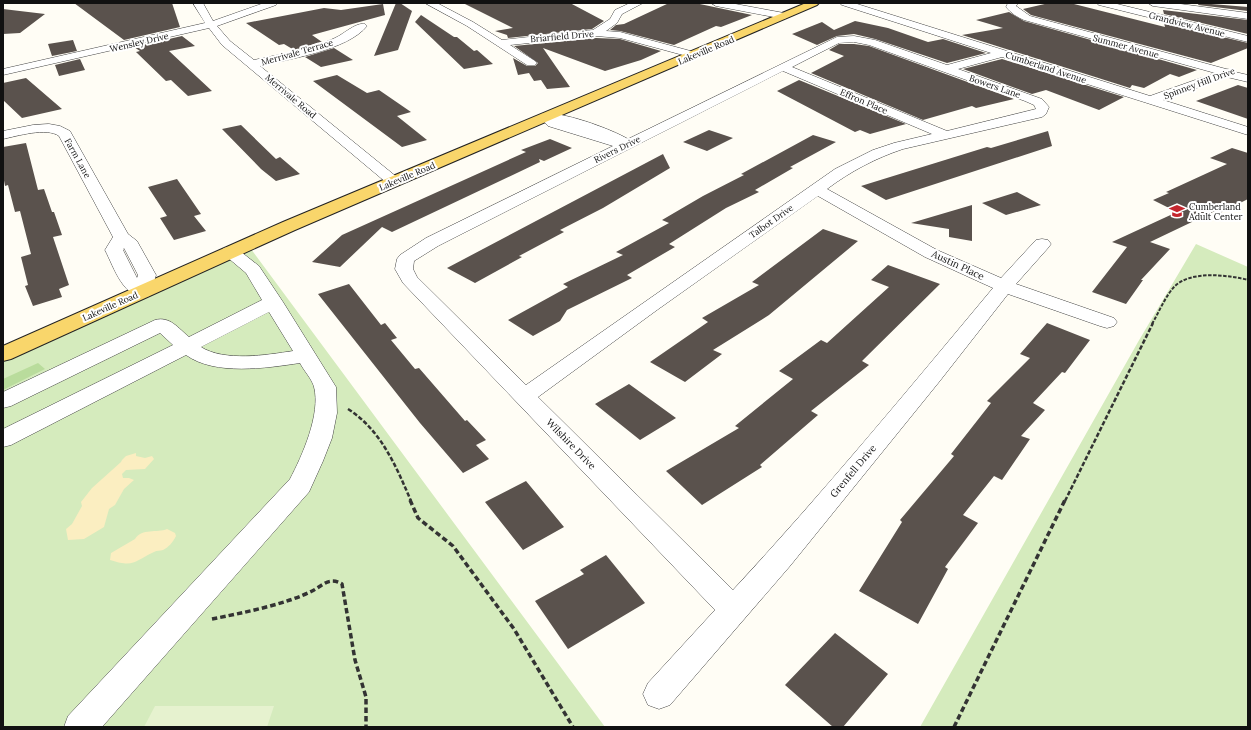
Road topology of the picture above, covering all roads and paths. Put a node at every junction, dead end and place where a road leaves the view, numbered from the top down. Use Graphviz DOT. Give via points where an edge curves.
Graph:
graph roads {
  1 [pos="198,3"];
  2 [pos="273,3"];
  3 [pos="430,3"];
  4 [pos="638,3"];
  5 [pos="716,3"];
  6 [pos="814,3"];
  7 [pos="845,3"];
  8 [pos="1013,3"];
  9 [pos="1102,3"];
  10 [pos="1153,3"];
  11 [pos="609,5"];
  12 [pos="624,8"];
  13 [pos="784,16"];
  14 [pos="1248,16"];
  15 [pos="211,25"];
  16 [pos="362,26"];
  17 [pos="596,33"];
  18 [pos="850,39"];
  19 [pos="1248,39"];
  20 [pos="500,42"];
  21 [pos="1002,53"];
  22 [pos="694,55"];
  23 [pos="531,63"];
  24 [pos="252,64"];
  25 [pos="1248,65"];
  26 [pos="782,67"];
  27 [pos="946,69"];
  28 [pos="3,72"];
  29 [pos="1225,73"];
  30 [pos="1248,79"];
  31 [pos="1151,100"];
  32 [pos="1043,107"];
  33 [pos="546,117"];
  34 [pos="1248,131"];
  35 [pos="3,135"];
  36 [pos="946,135"];
  37 [pos="626,144"];
  38 [pos="393,181"];
  39 [pos="817,189"];
  40 [pos="1042,244"];
  41 [pos="230,252"];
  42 [pos="409,279"];
  43 [pos="1248,280"];
  44 [pos="1004,286"];
  45 [pos="142,292"];
  46 [pos="274,302"];
  47 [pos="1107,322"];
  48 [pos="189,346"];
  49 [pos="3,354"];
  50 [pos="307,356"];
  51 [pos="525,396"];
  52 [pos="3,401"];
  53 [pos="326,405"];
  54 [pos="3,439"];
  55 [pos="733,609"];
  56 [pos="178,619"];
  57 [pos="659,694"];
  58 [pos="80,727"];
  59 [pos="366,727"];
  60 [pos="573,727"];
  61 [pos="954,727"];
  1 -- 15 [label="street, Merrivale Road"];
  2 -- 15 [label="street, Wensley Drive"];
  3 -- 20 [label="street"];
  4 -- 12 [label="street"];
  5 -- 13 [label="street"];
  6 -- 13 [label="main road, Lakeville Road"];
  7 -- 21 [label="street, Cumberland Avenue"];
  8 -- 29 [label="street, Summer Avenue" via="1011,7 1027,18"];
  9 -- 19 [label="street, Grandview Avenue"];
  10 -- 14 [label="street"];
  11 -- 12 [label="street"];
  12 -- 17 [label="street" via="618,12 614,21"];
  13 -- 22 [label="main road, Lakeville Road"];
  15 -- 24 [label="street, Merrivale Road" via="226,43"];
  15 -- 28 [label="street, Wensley Drive"];
  16 -- 24 [label="street, Merrivale Terrace" via="348,36 325,46"];
  17 -- 20 [label="street, Briarfield Drive"];
  17 -- 22 [label="street, Briarfield Drive" via="620,35"];
  18 -- 26 [label="street, Rivers Drive" via="830,43"];
  18 -- 27 [label="street, Bowers Lane" via="871,42"];
  20 -- 23 [label="street"];
  21 -- 27 [label="street, Bowers Lane"];
  21 -- 31 [label="street, Cumberland Avenue"];
  22 -- 33 [label="main road, Lakeville Road"];
  24 -- 38 [label="street, Merrivale Road"];
  25 -- 29 [label="street, Spinney Hill Drive"];
  26 -- 36 [label="street, Effron Place"];
  26 -- 37 [label="street, Rivers Drive"];
  27 -- 32 [label="street, Bowers Lane" via="1029,98"];
  29 -- 30 [label="street, Summer Avenue"];
  29 -- 31 [label="street, Spinney Hill Drive"];
  31 -- 34 [label="street, Cumberland Avenue"];
  32 -- 36 [label="street, Talbot Drive" via="1042,112 1037,114"];
  33 -- 37 [label="street" via="561,119"];
  33 -- 38 [label="main road, Lakeville Road"];
  35 -- 45 [label="street, Farm Lane" via="34,129 62,131 122,237 114,250 129,280"];
  36 -- 39 [label="street, Talbot Drive" via="878,153 840,172"];
  37 -- 42 [label="street, Rivers Drive" via="418,250 406,260 404,269"];
  38 -- 41 [label="main road, Lakeville Road"];
  39 -- 44 [label="street, Austin Place" via="950,263"];
  39 -- 51 [label="street, Talbot Drive"];
  40 -- 44 [label="street, Grenfell Drive"];
  41 -- 45 [label="main road, Lakeville Road"];
  41 -- 46 [label="street" via="249,266"];
  42 -- 51 [label="street, Wilshire Drive"];
  43 -- 61 [label="path" via="1219,276 1194,277 1174,286 1145,338"];
  44 -- 47 [label="street, Austin Place"];
  44 -- 55 [label="street, Grenfell Drive" via="795,540"];
  45 -- 49 [label="main road, Lakeville Road"];
  46 -- 48 [label="street"];
  46 -- 50 [label="street"];
  48 -- 50 [label="street" via="199,354 222,361 264,361"];
  48 -- 52 [label="street" via="162,324"];
  48 -- 54 [label="street"];
  50 -- 53 [label="street" via="325,387"];
  51 -- 55 [label="street, Wilshire Drive"];
  53 -- 56 [label="street" via="320,443 300,485"];
  53 -- 60 [label="path" via="337,405 351,410 367,423 389,455 418,518 446,539 514,629"];
  55 -- 57 [label="street, Grenfell Drive"];
  56 -- 58 [label="street"];
  56 -- 59 [label="path" via="201,622 260,608 316,590 331,579 336,579 342,584 355,660 366,697"];
}
